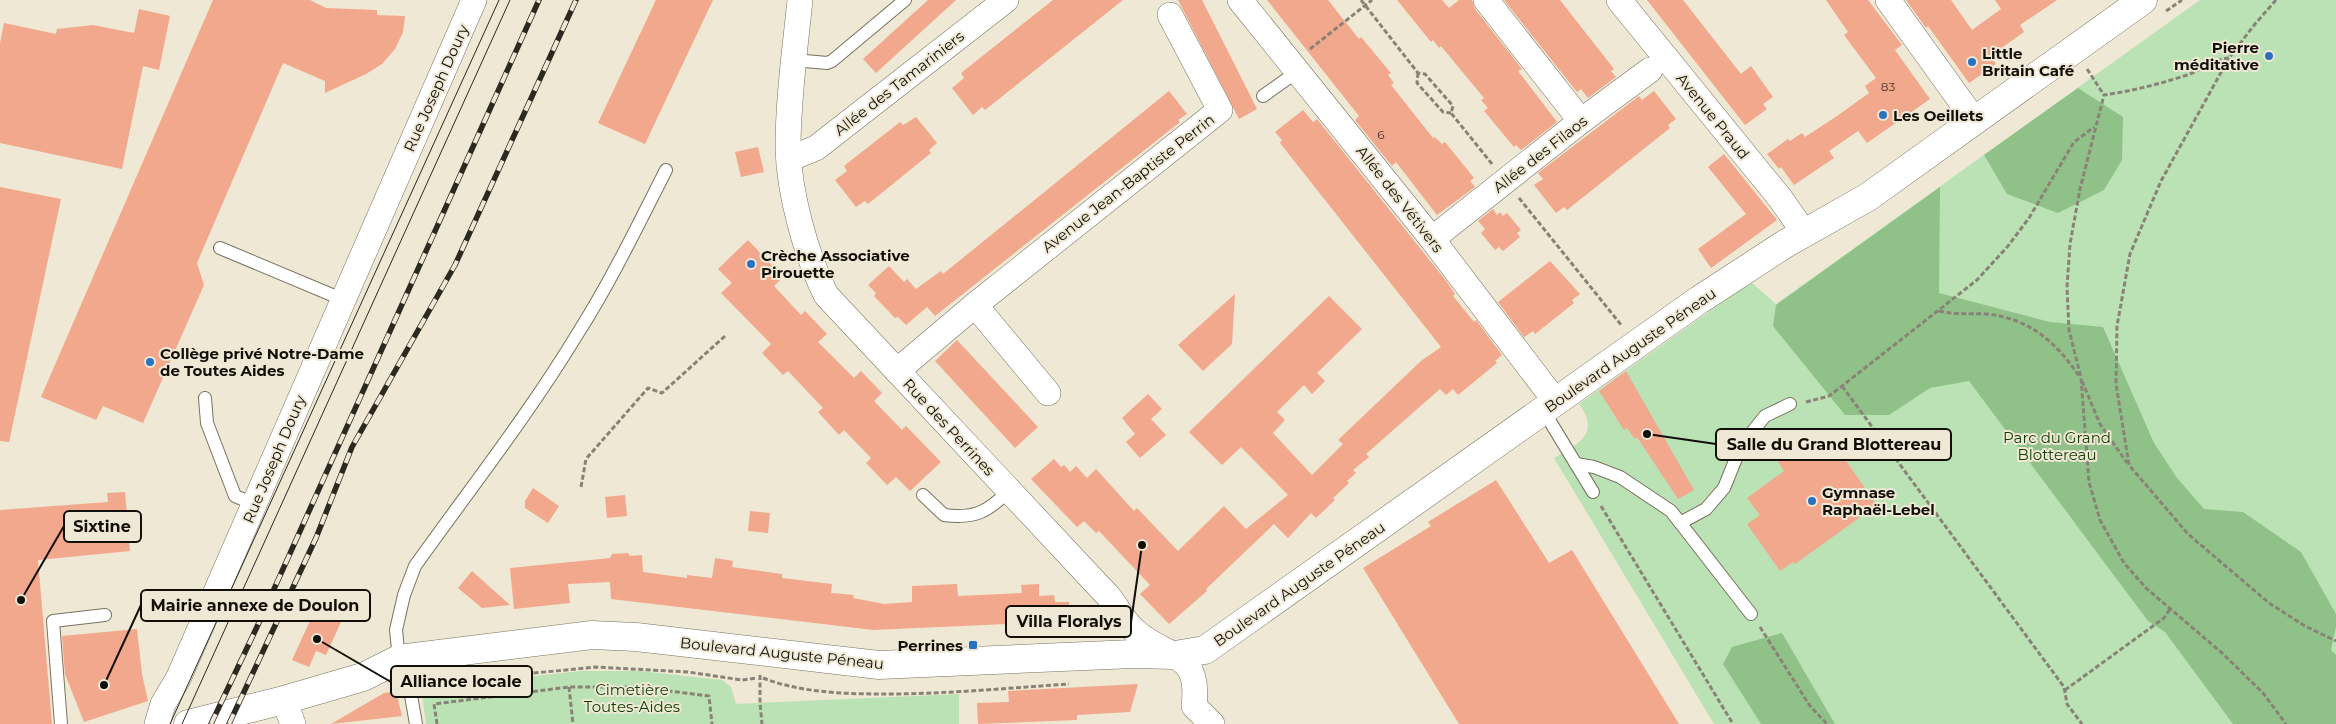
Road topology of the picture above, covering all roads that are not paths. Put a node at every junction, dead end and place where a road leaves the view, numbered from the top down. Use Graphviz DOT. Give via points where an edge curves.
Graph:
graph roads {
  1 [pos="474,0"];
  2 [pos="800,0"];
  3 [pos="905,0"];
  4 [pos="1006,0"];
  5 [pos="1240,0"];
  6 [pos="1486,0"];
  7 [pos="1619,0"];
  8 [pos="1888,0"];
  9 [pos="2143,0"];
  10 [pos="1170,14"];
  11 [pos="794,60"];
  12 [pos="1295,68"];
  13 [pos="1650,70"];
  14 [pos="1264,96"];
  15 [pos="1581,121"];
  16 [pos="1975,121"];
  17 [pos="789,159"];
  18 [pos="666,170"];
  19 [pos="1805,234"];
  20 [pos="1432,240"];
  21 [pos="220,248"];
  22 [pos="344,300"];
  23 [pos="975,305"];
  24 [pos="897,371"];
  25 [pos="1048,393"];
  26 [pos="205,398"];
  27 [pos="1790,404"];
  28 [pos="1550,406"];
  29 [pos="1576,464"];
  30 [pos="1009,491"];
  31 [pos="1593,492"];
  32 [pos="923,495"];
  33 [pos="254,504"];
  34 [pos="1680,523"];
  35 [pos="1751,614"];
  36 [pos="105,615"];
  37 [pos="1175,655"];
  38 [pos="399,659"];
  39 [pos="289,712"];
  40 [pos="1191,715"];
  41 [pos="61,724"];
  42 [pos="157,724"];
  43 [pos="188,724"];
  44 [pos="416,724"];
  45 [pos="1212,724"];
  1 -- 22 [label="street, Rue Joseph Doury"];
  2 -- 11 [label="street, Rue des Perrines"];
  3 -- 11 [label="lane" via="832,61"];
  4 -- 17 [label="street, Allée des Tamariniers" via="816,148"];
  5 -- 12 [label="street, Allée des Vétivers"];
  6 -- 15 [label="street"];
  7 -- 19 [label="street, Avenue Praud" via="1780,198"];
  8 -- 16 [label="street"];
  9 -- 16 [label="street, Boulevard Auguste Péneau"];
  10 -- 23 [label="street, Avenue Jean-Baptiste Perrin" via="1220,110"];
  11 -- 17 [label="street, Rue des Perrines"];
  12 -- 14 [label="lane"];
  12 -- 20 [label="street, Allée des Vétivers"];
  13 -- 15 [label="street, Allée des Filaos"];
  15 -- 20 [label="street, Allée des Filaos"];
  16 -- 19 [label="street, Boulevard Auguste Péneau" via="1868,197"];
  17 -- 24 [label="street, Rue des Perrines" via="800,222 826,295"];
  18 -- 38 [label="lane" via="627,248 578,334 415,566 397,620"];
  19 -- 28 [label="street, Boulevard Auguste Péneau" via="1715,289"];
  20 -- 28 [label="street, Allée des Vétivers"];
  21 -- 22 [label="lane"];
  22 -- 33 [label="street, Rue Joseph Doury"];
  23 -- 24 [label="street, Avenue Jean-Baptiste Perrin"];
  23 -- 25 [label="street"];
  24 -- 30 [label="street, Rue des Perrines"];
  26 -- 33 [label="lane" via="207,423 236,496"];
  27 -- 34 [label="lane" via="1765,416 1741,446 1724,488 1706,509"];
  28 -- 29 [label="lane"];
  28 -- 37 [label="street, Boulevard Auguste Péneau" via="1228,635 1205,650"];
  29 -- 31 [label="lane"];
  29 -- 34 [label="lane" via="1620,476 1671,511"];
  30 -- 32 [label="lane" via="992,508 974,515 944,515"];
  30 -- 37 [label="street, Rue des Perrines" via="1109,597 1135,632"];
  33 -- 42 [label="street, Rue Joseph Doury" via="178,679 162,704"];
  34 -- 35 [label="lane"];
  36 -- 41 [label="lane" via="53,621"];
  37 -- 38 [label="street, Boulevard Auguste Péneau" via="1108,654 879,665 762,665 636,637 592,635"];
  37 -- 40 [label="street" via="1186,664 1196,685"];
  38 -- 39 [label="street, Boulevard Auguste Péneau"];
  38 -- 44 [label="lane" via="410,690"];
  39 -- 43 [label="street, Boulevard Auguste Péneau"];
  40 -- 45 [label="street"];
}
